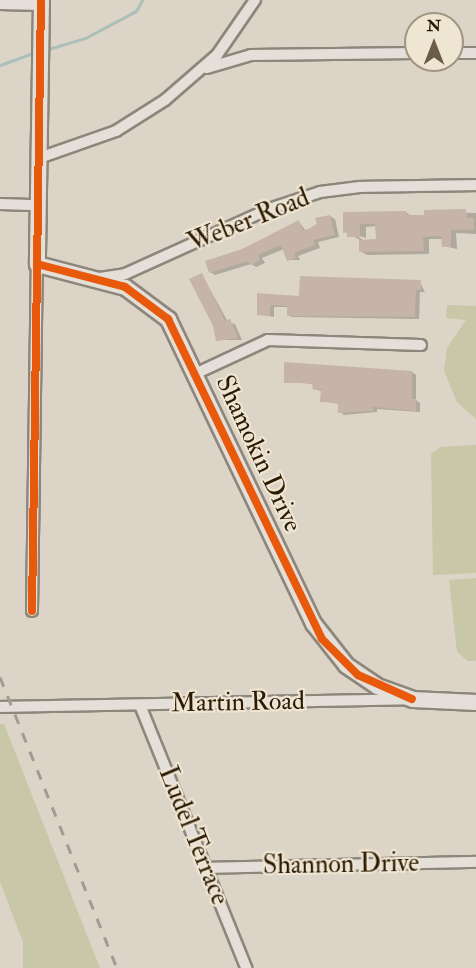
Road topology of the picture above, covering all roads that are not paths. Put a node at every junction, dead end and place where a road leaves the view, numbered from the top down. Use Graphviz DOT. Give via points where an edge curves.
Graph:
graph roads {
  1 [pos="255,0"];
  2 [pos="41,2"];
  3 [pos="0,4"];
  4 [pos="404,53"];
  5 [pos="199,73"];
  6 [pos="39,158"];
  7 [pos="476,185"];
  8 [pos="0,204"];
  9 [pos="38,205"];
  10 [pos="37,264"];
  11 [pos="100,278"];
  12 [pos="421,345"];
  13 [pos="197,372"];
  14 [pos="32,611"];
  15 [pos="412,699"];
  16 [pos="476,702"];
  17 [pos="140,705"];
  18 [pos="0,707"];
  19 [pos="476,862"];
  20 [pos="206,868"];
  21 [pos="246,968"];
  1 -- 5 [label="street" via="237,30"];
  2 -- 3 [label="street"];
  2 -- 6 [label="street"];
  4 -- 5 [label="street" via="251,55 227,60"];
  5 -- 6 [label="street" via="116,131"];
  6 -- 9 [label="street"];
  7 -- 11 [label="street, Weber Road" via="360,187 320,192 269,208 125,274"];
  8 -- 9 [label="street"];
  9 -- 10 [label="street"];
  10 -- 11 [label="street, Shamokin Drive"];
  10 -- 14 [label="street"];
  11 -- 13 [label="street, Shamokin Drive" via="125,287 157,307 178,332"];
  12 -- 13 [label="street" via="268,340"];
  13 -- 15 [label="street, Shamokin Drive" via="322,639 358,675"];
  15 -- 16 [label="street, Martin Road"];
  15 -- 17 [label="street, Martin Road"];
  17 -- 18 [label="street, Martin Road"];
  17 -- 20 [label="street, Ludel Terrace"];
  19 -- 20 [label="street, Shannon Drive"];
  20 -- 21 [label="street, Ludel Terrace"];
}
